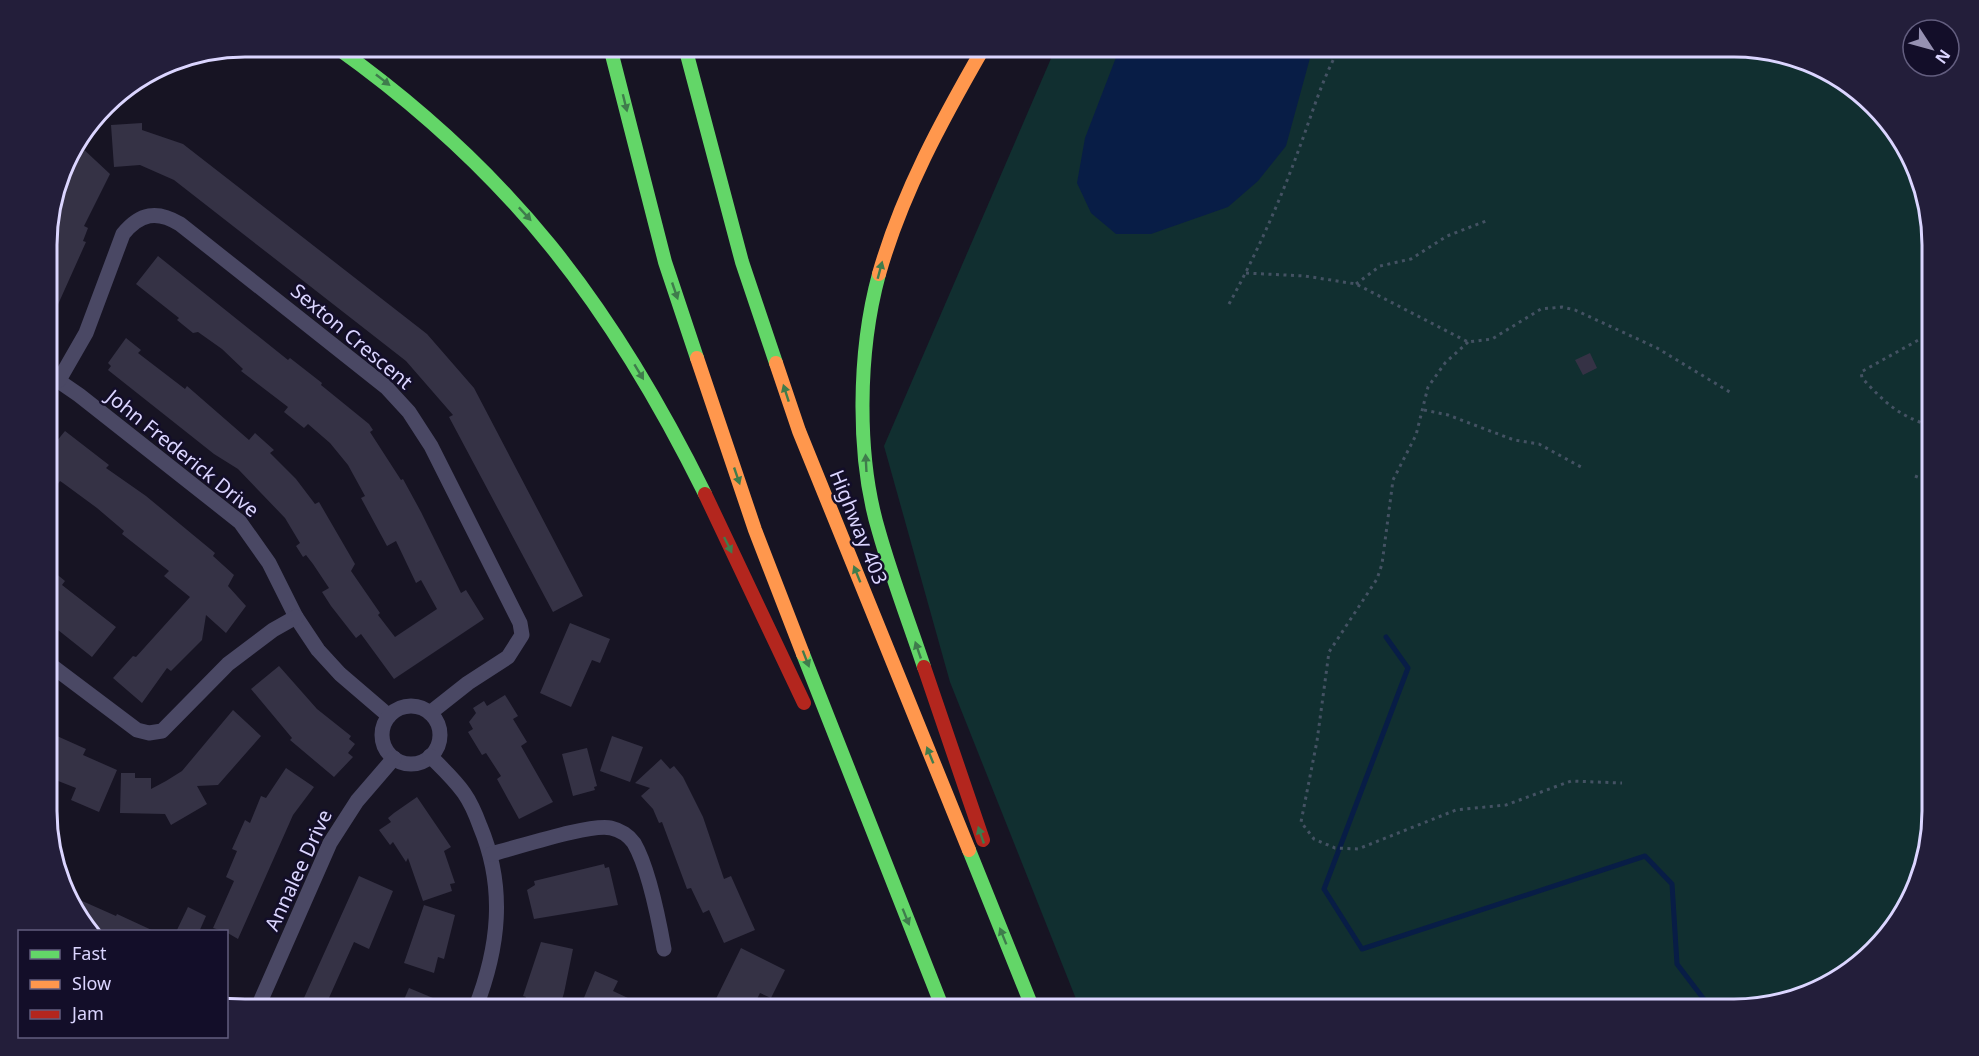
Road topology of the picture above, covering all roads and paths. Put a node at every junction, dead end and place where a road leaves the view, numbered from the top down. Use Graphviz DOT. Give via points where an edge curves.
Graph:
graph roads {
  1 [pos="352,57"];
  2 [pos="613,57"];
  3 [pos="688,57"];
  4 [pos="978,57"];
  5 [pos="1334,57"];
  6 [pos="1486,221"];
  7 [pos="1246,273"];
  8 [pos="1356,284"];
  9 [pos="1229,304"];
  10 [pos="1922,338"];
  11 [pos="1468,342"];
  12 [pos="57,372"];
  13 [pos="57,380"];
  14 [pos="1733,394"];
  15 [pos="1424,410"];
  16 [pos="1922,423"];
  17 [pos="1581,467"];
  18 [pos="1915,476"];
  19 [pos="1922,479"];
  20 [pos="296,617"];
  21 [pos="57,670"];
  22 [pos="430,713"];
  23 [pos="389,716"];
  24 [pos="430,756"];
  25 [pos="393,758"];
  26 [pos="1622,783"];
  27 [pos="491,854"];
  28 [pos="988,854"];
  29 [pos="885,862"];
  30 [pos="999,887"];
  31 [pos="664,949"];
  32 [pos="262,999"];
  33 [pos="479,999"];
  34 [pos="939,999"];
  35 [pos="1030,999"];
  36 [pos="1038,999"];
  1 -- 29 [label="highway, one-way" via="384,80 479,166 550,242 609,324 690,467"];
  2 -- 29 [label="highway, one-way" via="665,262 752,519"];
  35 -- 3 [label="highway, Highway 403, one-way" via="799,431 742,262"];
  28 -- 4 [label="highway, one-way" via="878,531 866,480 863,412 866,343 879,271 902,205"];
  5 -- 7 [label="path"];
  6 -- 8 [label="path" via="1447,236 1411,259 1380,267"];
  7 -- 8 [label="path"];
  7 -- 9 [label="path"];
  8 -- 11 [label="path"];
  10 -- 16 [label="path" via="1861,372 1862,378 1894,409"];
  11 -- 14 [label="path" via="1492,339 1541,309 1562,307 1657,348"];
  11 -- 15 [label="path" via="1435,375 1428,387"];
  12 -- 22 [label="street, Sexton Crescent" via="86,333 123,234 133,222 158,214 180,224 386,387 432,446 520,623 522,635 508,657"];
  13 -- 20 [label="street, John Frederick Drive" via="240,522 269,563"];
  15 -- 17 [label="path" via="1514,440 1539,444"];
  15 -- 26 [label="path" via="1393,480 1377,579 1329,652 1302,812 1304,828 1314,839 1335,848 1358,849 1456,810 1506,805 1570,781"];
  18 -- 19 [label="path"];
  20 -- 21 [label="street" via="228,664 162,731 149,733 126,723"];
  20 -- 23 [label="street, John Frederick Drive" via="329,663"];
  22 -- 23 [label="street" via="413,706 395,710"];
  22 -- 24 [label="street" via="439,729 439,739"];
  23 -- 25 [label="street" via="382,733 383,743"];
  24 -- 25 [label="street" via="416,763"];
  24 -- 27 [label="street" via="466,795"];
  25 -- 32 [label="street, Annalee Drive" via="357,801 330,843"];
  27 -- 31 [label="street" via="600,827 620,831 638,854"];
  27 -- 33 [label="street" via="498,919 492,957"];
  29 -- 34 [label="highway, one-way"];
  30 -- 36 [label="highway"];
}
